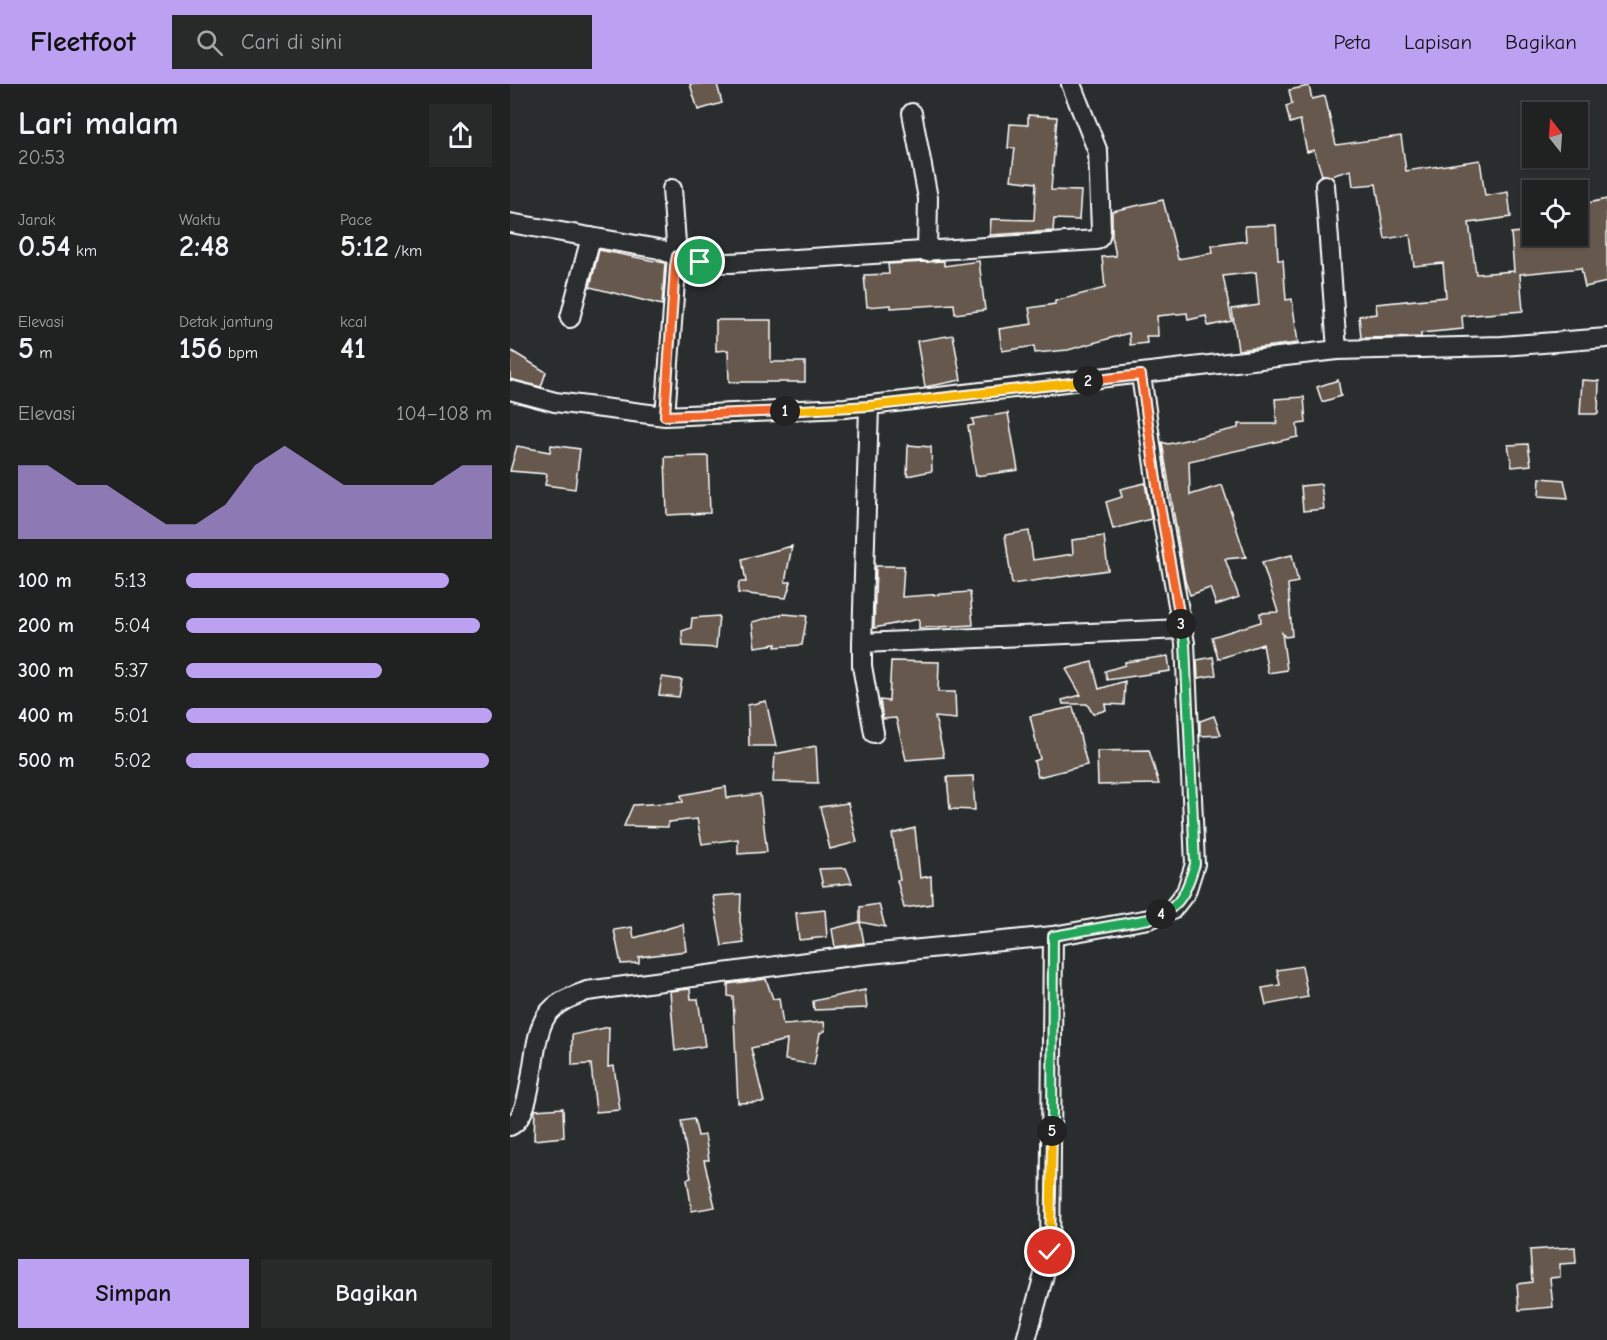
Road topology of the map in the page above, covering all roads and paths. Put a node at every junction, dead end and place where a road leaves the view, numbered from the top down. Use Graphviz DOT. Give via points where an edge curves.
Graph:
graph roads {
  1 [pos="1071,84"];
  2 [pos="912,113"];
  3 [pos="1325,186"];
  4 [pos="672,189"];
  5 [pos="510,224"];
  6 [pos="591,237"];
  7 [pos="927,252"];
  8 [pos="677,256"];
  9 [pos="570,318"];
  10 [pos="1607,338"];
  11 [pos="1337,351"];
  12 [pos="1141,375"];
  13 [pos="510,390"];
  14 [pos="869,406"];
  15 [pos="665,416"];
  16 [pos="1182,629"];
  17 [pos="862,643"];
  18 [pos="874,733"];
  19 [pos="1053,936"];
  20 [pos="510,1126"];
  21 [pos="1026,1340"];
  1 -- 7 [label="street" via="1098,152 1100,237"];
  2 -- 7 [label="street" via="928,198"];
  3 -- 11 [label="street"];
  4 -- 8 [label="street"];
  5 -- 6 [label="street"];
  6 -- 8 [label="street"];
  6 -- 9 [label="street"];
  7 -- 8 [label="street" via="730,263"];
  8 -- 15 [label="street"];
  10 -- 11 [label="street"];
  11 -- 12 [label="street"];
  12 -- 14 [label="street"];
  12 -- 16 [label="street"];
  13 -- 15 [label="street" via="555,402"];
  14 -- 15 [label="street"];
  14 -- 17 [label="street"];
  16 -- 17 [label="street"];
  16 -- 19 [label="street" via="1195,833 1195,864 1185,892 1172,910 1149,919"];
  17 -- 18 [label="street" via="862,666"];
  19 -- 20 [label="street" via="859,955 587,991 560,1002 540,1027 522,1116"];
  19 -- 21 [label="street" via="1050,1252"];
}
